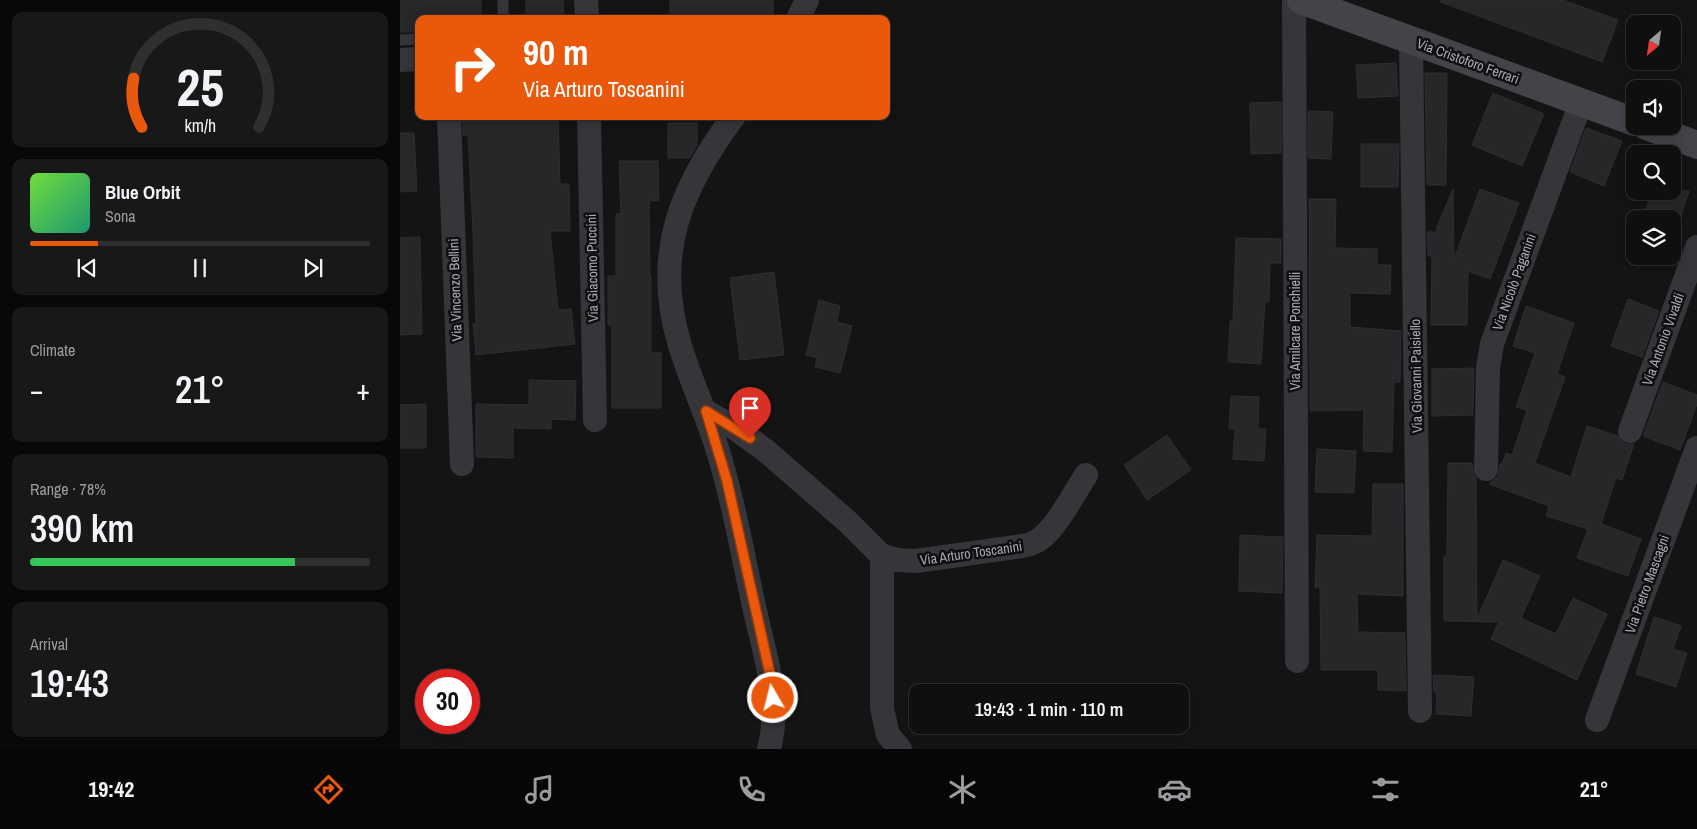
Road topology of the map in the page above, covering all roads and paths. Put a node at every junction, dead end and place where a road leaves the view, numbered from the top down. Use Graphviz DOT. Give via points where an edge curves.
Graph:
graph roads {
  1 [pos="503,0"];
  2 [pos="586,0"];
  3 [pos="807,0"];
  4 [pos="1294,0"];
  5 [pos="1301,0"];
  6 [pos="503,15"];
  7 [pos="587,15"];
  8 [pos="800,15"];
  9 [pos="415,39"];
  10 [pos="400,40"];
  11 [pos="1411,40"];
  12 [pos="415,59"];
  13 [pos="400,60"];
  14 [pos="1581,102"];
  15 [pos="1626,119"];
  16 [pos="449,120"];
  17 [pos="589,120"];
  18 [pos="731,120"];
  19 [pos="1670,135"];
  20 [pos="1697,145"];
  21 [pos="1697,247"];
  22 [pos="706,411"];
  23 [pos="595,420"];
  24 [pos="1630,431"];
  25 [pos="1697,448"];
  26 [pos="462,464"];
  27 [pos="1486,469"];
  28 [pos="1086,475"];
  29 [pos="882,556"];
  30 [pos="1297,661"];
  31 [pos="1420,711"];
  32 [pos="1597,720"];
  33 [pos="769,749"];
  34 [pos="900,749"];
  1 -- 6 [label="lane"];
  2 -- 7 [label="street"];
  3 -- 8 [label="street"];
  4 -- 30 [label="street, Via Amilcare Ponchielli"];
  5 -- 11 [label="main road, Via Cristoforo Ferrari"];
  9 -- 10 [label="lane"];
  11 -- 14 [label="main road, Via Cristoforo Ferrari"];
  11 -- 31 [label="street, Via Giovanni Paisiello"];
  12 -- 13 [label="street"];
  14 -- 15 [label="main road, Via Cristoforo Ferrari"];
  14 -- 27 [label="street, Via Nicolò Paganini" via="1492,344 1488,368"];
  16 -- 26 [label="street, Via Vincenzo Bellini"];
  17 -- 23 [label="street, Via Giacomo Puccini"];
  18 -- 22 [label="street" via="692,182 677,217 669,266 676,331"];
  19 -- 20 [label="main road"];
  21 -- 24 [label="street, Via Antonio Vivaldi"];
  22 -- 29 [label="street" via="765,450"];
  22 -- 33 [label="street" via="727,481 770,674 774,725"];
  25 -- 32 [label="street, Via Pietro Mascagni"];
  28 -- 29 [label="street, Via Arturo Toscanini" via="1051,528 1034,543 916,561"];
  29 -- 34 [label="street" via="882,708 888,735"];
}
